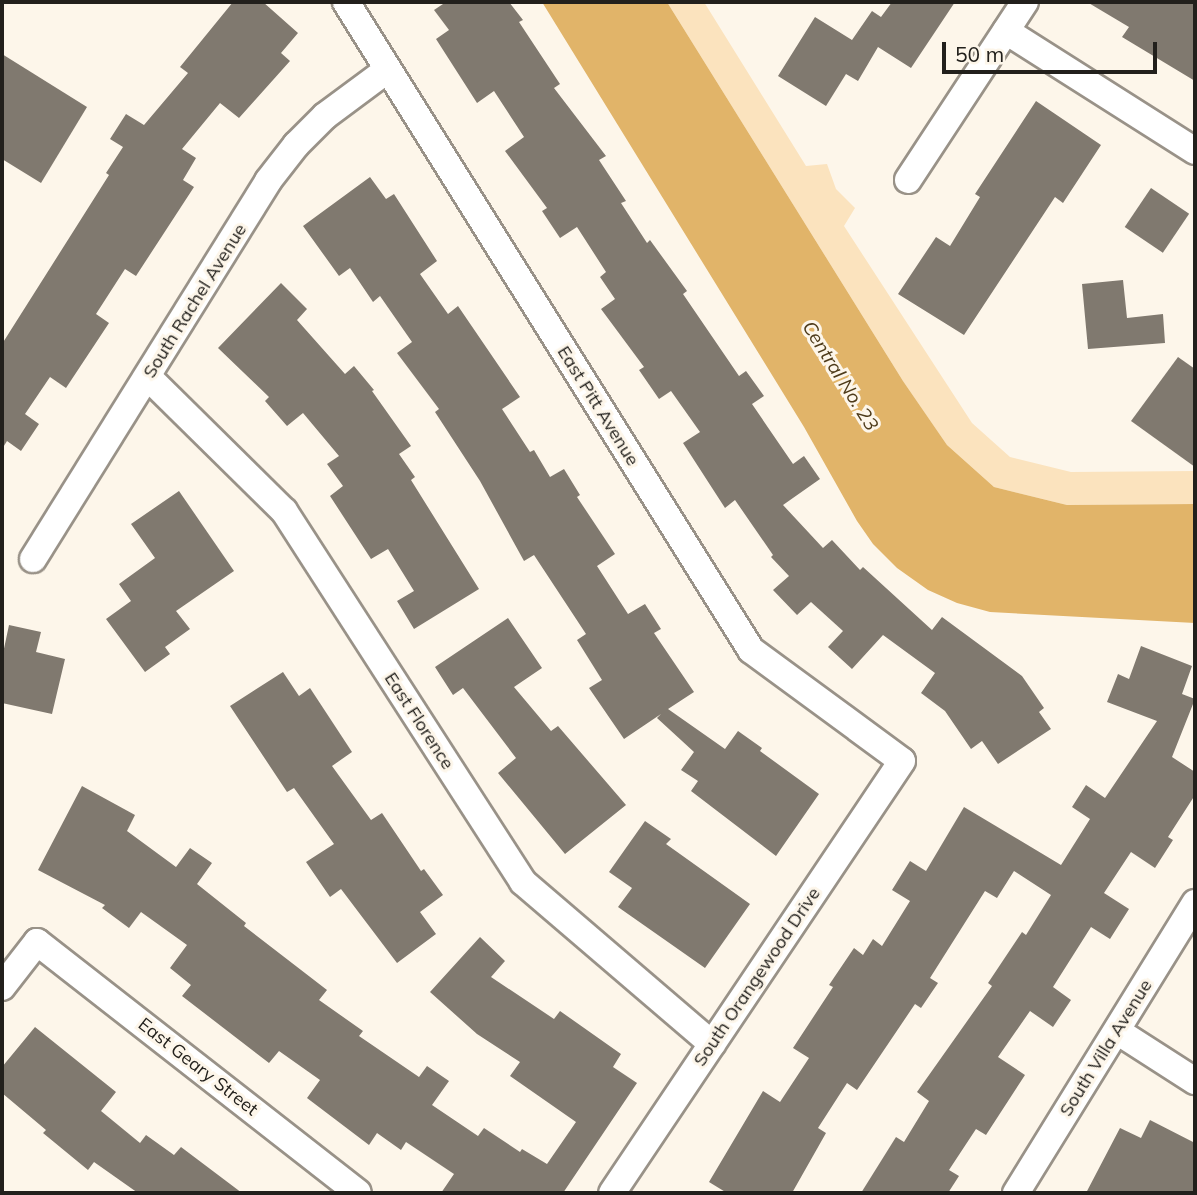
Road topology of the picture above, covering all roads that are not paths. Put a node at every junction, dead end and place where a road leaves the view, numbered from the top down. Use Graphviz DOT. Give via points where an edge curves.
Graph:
graph roads {
  1 [pos="345,2"];
  2 [pos="1025,2"];
  3 [pos="1006,31"];
  4 [pos="387,70"];
  5 [pos="1195,151"];
  6 [pos="908,180"];
  7 [pos="148,377"];
  8 [pos="33,559"];
  9 [pos="902,761"];
  10 [pos="1195,903"];
  11 [pos="2,987"];
  12 [pos="1116,1031"];
  13 [pos="712,1044"];
  14 [pos="1195,1081"];
  15 [pos="358,1193"];
  16 [pos="612,1193"];
  17 [pos="1016,1193"];
  1 -- 4 [label="street, East Pitt Avenue"];
  2 -- 3 [label="street"];
  3 -- 5 [label="street"];
  3 -- 6 [label="street"];
  4 -- 7 [label="street, South Rachel Avenue" via="325,116 296,145 268,181"];
  4 -- 9 [label="street, East Pitt Avenue" via="751,650"];
  7 -- 8 [label="street, South Rachel Avenue"];
  7 -- 13 [label="street, East Florence" via="284,512 523,882"];
  9 -- 13 [label="street, South Orangewood Drive"];
  10 -- 12 [label="street, South Villa Avenue"];
  11 -- 15 [label="street, East Geary Street" via="37,942"];
  12 -- 14 [label="street"];
  12 -- 17 [label="street, South Villa Avenue"];
  13 -- 16 [label="street, South Orangewood Drive"];
}
